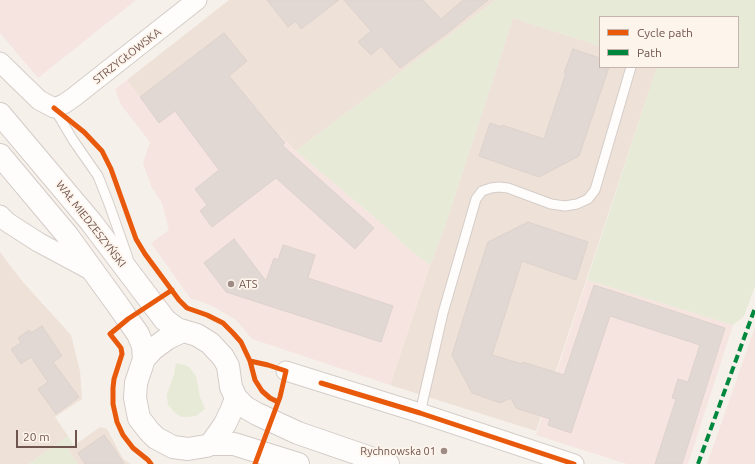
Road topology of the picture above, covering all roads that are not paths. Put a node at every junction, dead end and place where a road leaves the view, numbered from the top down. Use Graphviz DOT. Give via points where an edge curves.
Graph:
graph roads {
  1 [pos="198,0"];
  2 [pos="0,62"];
  3 [pos="631,68"];
  4 [pos="54,108"];
  5 [pos="0,114"];
  6 [pos="0,155"];
  7 [pos="0,216"];
  8 [pos="95,273"];
  9 [pos="134,279"];
  10 [pos="183,331"];
  11 [pos="144,359"];
  12 [pos="286,372"];
  13 [pos="236,398"];
  14 [pos="420,412"];
  15 [pos="164,443"];
  16 [pos="206,451"];
  17 [pos="293,463"];
  18 [pos="172,464"];
  19 [pos="388,464"];
  20 [pos="574,464"];
  1 -- 4 [label="street, STRZYGŁOWSKA" via="74,97"];
  2 -- 4 [label="street" via="39,100"];
  3 -- 14 [label="lane" via="595,190 588,199 564,206 499,187 482,191 476,199 442,313"];
  4 -- 9 [label="lane" via="98,176"];
  5 -- 9 [label="main road, WAŁ MIEDZESZYŃSKI" via="62,186"];
  6 -- 8 [label="main road" via="67,235"];
  7 -- 8 [label="street" via="38,242"];
  8 -- 11 [label="main road" via="138,334 143,346"];
  9 -- 10 [label="main road, WAŁ MIEDZESZYŃSKI" via="165,320"];
  10 -- 11 [label="main road" via="168,338"];
  10 -- 13 [label="main road" via="197,335 210,343 223,357 228,366 231,388"];
  11 -- 15 [label="main road" via="135,391 136,405 144,425"];
  12 -- 14 [label="street"];
  13 -- 16 [label="main road" via="224,424"];
  13 -- 19 [label="main road" via="245,407 287,428"];
  14 -- 20 [label="street"];
  15 -- 16 [label="main road" via="181,449"];
  15 -- 18 [label="main road"];
  16 -- 17 [label="main road" via="234,444"];
}
